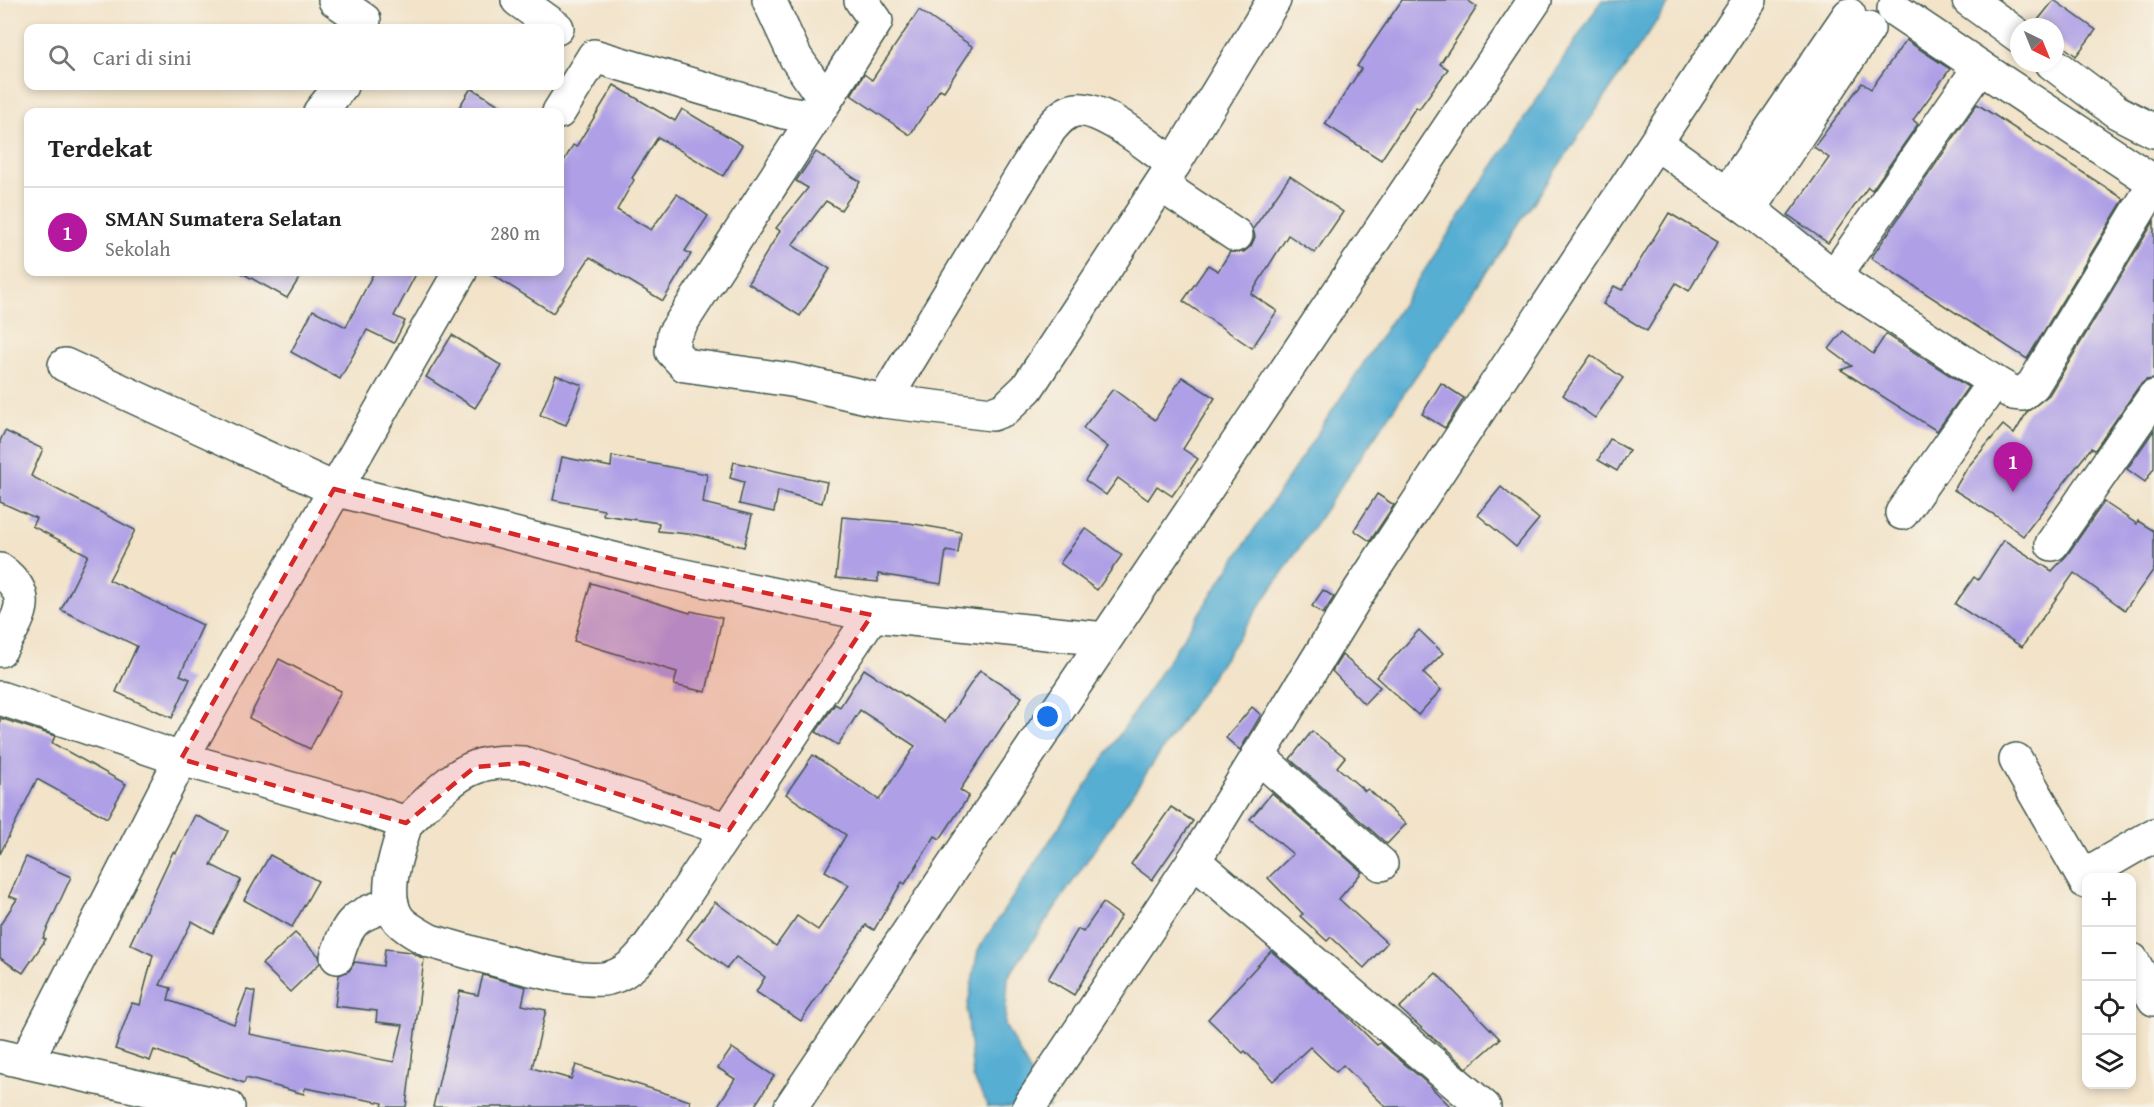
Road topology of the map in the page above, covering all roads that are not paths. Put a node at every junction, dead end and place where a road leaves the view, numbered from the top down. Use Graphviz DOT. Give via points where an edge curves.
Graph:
graph roads {
  1 [pos="335,0"];
  2 [pos="518,0"];
  3 [pos="770,0"];
  4 [pos="1274,0"];
  5 [pos="1535,0"];
  6 [pos="1750,0"];
  7 [pos="1969,0"];
  8 [pos="1893,5"];
  9 [pos="876,7"];
  10 [pos="1855,15"];
  11 [pos="367,16"];
  12 [pos="550,24"];
  13 [pos="2010,30"];
  14 [pos="564,34"];
  15 [pos="594,56"];
  16 [pos="1980,68"];
  17 [pos="2064,72"];
  18 [pos="338,90"];
  19 [pos="323,108"];
  20 [pos="562,108"];
  21 [pos="820,109"];
  22 [pos="2154,131"];
  23 [pos="1656,143"];
  24 [pos="1168,175"];
  25 [pos="2154,183"];
  26 [pos="1738,201"];
  27 [pos="1236,235"];
  28 [pos="458,276"];
  29 [pos="1834,277"];
  30 [pos="65,365"];
  31 [pos="1994,382"];
  32 [pos="2154,397"];
  33 [pos="884,401"];
  34 [pos="334,489"];
  35 [pos="1902,513"];
  36 [pos="2052,544"];
  37 [pos="0,570"];
  38 [pos="872,615"];
  39 [pos="1105,639"];
  40 [pos="0,650"];
  41 [pos="0,698"];
  42 [pos="1258,756"];
  43 [pos="181,759"];
  44 [pos="2016,760"];
  45 [pos="406,823"];
  46 [pos="729,830"];
  47 [pos="2154,835"];
  48 [pos="1194,861"];
  49 [pos="1382,864"];
  50 [pos="2094,873"];
  51 [pos="2082,874"];
  52 [pos="392,904"];
  53 [pos="337,957"];
  54 [pos="2136,967"];
  55 [pos="2154,999"];
  56 [pos="13,1059"];
  57 [pos="228,1107"];
  58 [pos="791,1107"];
  59 [pos="1029,1107"];
  60 [pos="1484,1107"];
  1 -- 11 [label="street"];
  2 -- 12 [label="street"];
  3 -- 21 [label="street"];
  4 -- 24 [label="street"];
  5 -- 39 [label="street"];
  6 -- 23 [label="street"];
  7 -- 13 [label="street"];
  8 -- 10 [label="street" via="1889,20 1880,27"];
  8 -- 16 [label="street"];
  9 -- 21 [label="street"];
  10 -- 26 [label="street"];
  14 -- 15 [label="street"];
  15 -- 20 [label="street"];
  15 -- 21 [label="street" via="784,112"];
  16 -- 25 [label="street"];
  16 -- 29 [label="street"];
  17 -- 22 [label="street" via="2117,112"];
  18 -- 19 [label="street"];
  21 -- 33 [label="street" via="674,334 672,351 685,365 791,380"];
  23 -- 26 [label="street"];
  23 -- 42 [label="street" via="1360,590"];
  24 -- 27 [label="street"];
  24 -- 33 [label="street" via="1027,388 1011,404 992,414"];
  24 -- 33 [label="street" via="1098,113 1073,110 1060,117"];
  25 -- 31 [label="street" via="2033,385 2025,393 2017,394"];
  26 -- 29 [label="street"];
  28 -- 34 [label="street"];
  29 -- 31 [label="street"];
  30 -- 34 [label="street"];
  31 -- 35 [label="street"];
  32 -- 36 [label="street"];
  34 -- 38 [label="street" via="665,572"];
  34 -- 43 [label="street"];
  37 -- 40 [label="street" via="17,585 22,601 20,615"];
  38 -- 39 [label="street"];
  38 -- 46 [label="street"];
  39 -- 58 [label="street"];
  41 -- 43 [label="street"];
  42 -- 48 [label="street"];
  42 -- 49 [label="street"];
  43 -- 45 [label="street"];
  43 -- 56 [label="street"];
  44 -- 51 [label="street"];
  45 -- 46 [label="street" via="475,767 499,762 523,763"];
  45 -- 52 [label="street" via="392,885"];
  46 -- 52 [label="street" via="639,960 611,978 581,980 430,941 398,919"];
  47 -- 50 [label="street"];
  48 -- 59 [label="street"];
  48 -- 60 [label="street"];
  52 -- 53 [label="street" via="352,921"];
  54 -- 55 [label="street"];
  56 -- 57 [label="street"];
}
